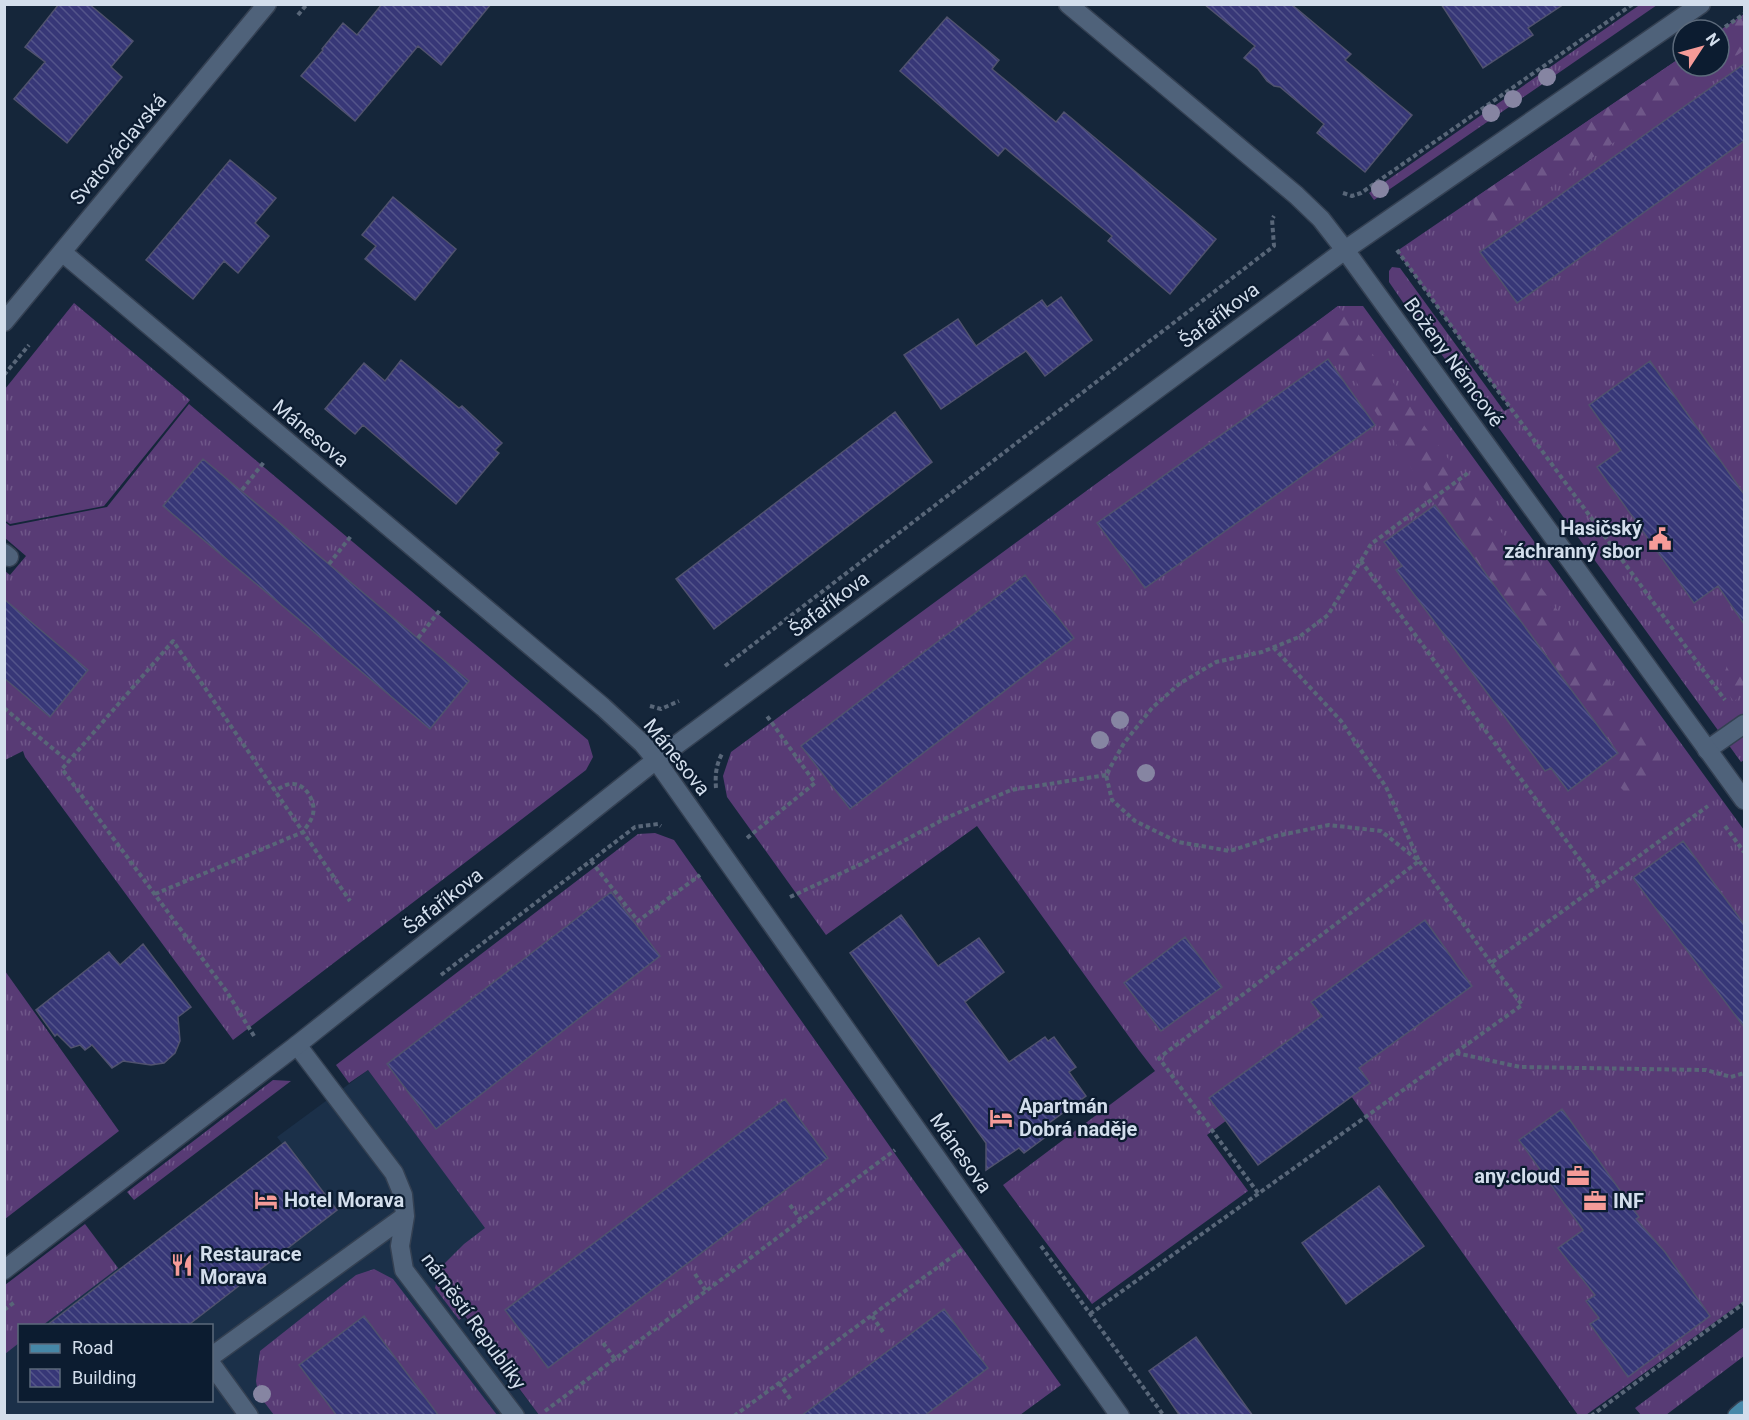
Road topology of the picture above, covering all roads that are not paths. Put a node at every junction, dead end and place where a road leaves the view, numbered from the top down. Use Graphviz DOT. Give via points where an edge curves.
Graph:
graph roads {
  1 [pos="267,4"];
  2 [pos="1068,4"];
  3 [pos="1701,4"];
  4 [pos="1345,250"];
  5 [pos="62,252"];
  6 [pos="4,322"];
  7 [pos="1744,724"];
  8 [pos="1707,750"];
  9 [pos="656,760"];
  10 [pos="1744,800"];
  11 [pos="297,1045"];
  12 [pos="405,1216"];
  13 [pos="4,1270"];
  14 [pos="213,1355"];
  15 [pos="213,1366"];
  16 [pos="1744,1410"];
  17 [pos="249,1416"];
  18 [pos="515,1416"];
  19 [pos="1120,1416"];
  20 [pos="1737,1416"];
  1 -- 5 [label="street, Svatováclavská"];
  2 -- 4 [label="street, Boženy Němcové" via="1296,195"];
  3 -- 4 [label="street, Šafaříkova"];
  4 -- 8 [label="street, Boženy Němcové"];
  4 -- 9 [label="street, Šafaříkova"];
  5 -- 6 [label="street, Svatováclavská"];
  5 -- 9 [label="street, Mánesova" via="614,717"];
  7 -- 8 [label="street"];
  8 -- 10 [label="street, Boženy Němcové"];
  9 -- 11 [label="street, Šafaříkova"];
  9 -- 19 [label="street, Mánesova"];
  11 -- 12 [label="street, náměstí Republiky" via="394,1173 403,1195"];
  11 -- 13 [label="street, Šafaříkova"];
  12 -- 14 [label="street"];
  12 -- 18 [label="street, náměstí Republiky" via="400,1246 404,1270"];
  15 -- 17 [label="street"];
  16 -- 20 [label="main road"];
}
